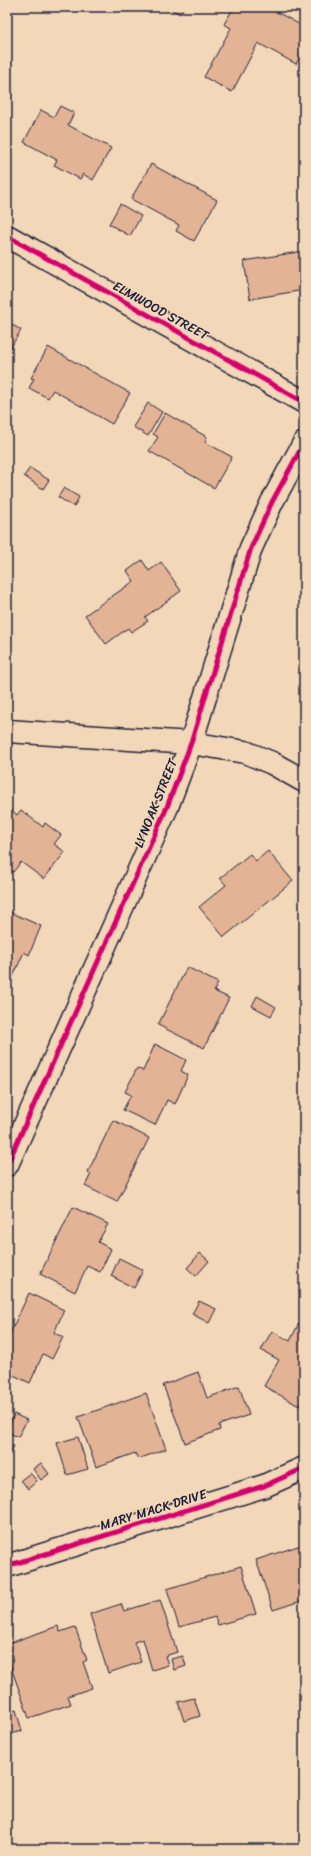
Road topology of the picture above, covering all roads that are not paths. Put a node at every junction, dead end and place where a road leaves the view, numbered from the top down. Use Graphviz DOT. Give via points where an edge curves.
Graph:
graph roads {
  1 [pos="7,236"];
  2 [pos="304,402"];
  3 [pos="304,443"];
  4 [pos="7,732"];
  5 [pos="191,743"];
  6 [pos="304,781"];
  7 [pos="7,1165"];
  8 [pos="304,1468"];
  9 [pos="7,1566"];
  1 -- 2 [label="street, ELMWOOD STREET"];
  3 -- 5 [label="street, LYNOAK STREET" via="272,502 252,548"];
  4 -- 5 [label="street"];
  5 -- 6 [label="street" via="252,755"];
  5 -- 7 [label="street, LYNOAK STREET" via="167,807"];
  8 -- 9 [label="street, MARY MACK DRIVE" via="264,1486"];
}
